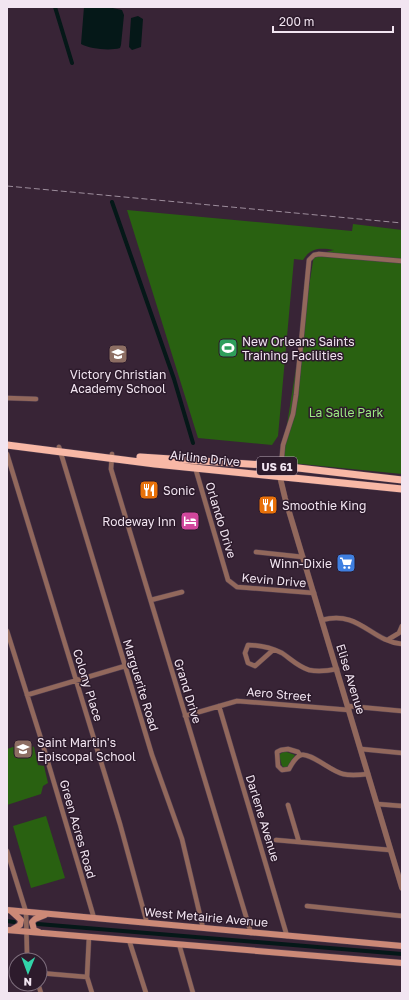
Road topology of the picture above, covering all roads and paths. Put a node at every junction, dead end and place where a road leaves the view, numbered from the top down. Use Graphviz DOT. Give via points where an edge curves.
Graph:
graph roads {
  1 [pos="402,261"];
  2 [pos="7,398"];
  3 [pos="36,399"];
  4 [pos="7,440"];
  5 [pos="7,445"];
  6 [pos="59,449"];
  7 [pos="7,454"];
  8 [pos="112,456"];
  9 [pos="193,460"];
  10 [pos="281,466"];
  11 [pos="195,469"];
  12 [pos="280,477"];
  13 [pos="390,479"];
  14 [pos="402,480"];
  15 [pos="389,487"];
  16 [pos="402,489"];
  17 [pos="256,552"];
  18 [pos="303,557"];
  19 [pos="232,584"];
  20 [pos="182,592"];
  21 [pos="314,593"];
  22 [pos="151,600"];
  23 [pos="322,620"];
  24 [pos="402,626"];
  25 [pos="7,631"];
  26 [pos="389,639"];
  27 [pos="402,644"];
  28 [pos="273,650"];
  29 [pos="125,666"];
  30 [pos="337,669"];
  31 [pos="76,679"];
  32 [pos="27,695"];
  33 [pos="219,706"];
  34 [pos="348,708"];
  35 [pos="402,711"];
  36 [pos="185,716"];
  37 [pos="361,749"];
  38 [pos="402,753"];
  39 [pos="300,755"];
  40 [pos="368,774"];
  41 [pos="288,804"];
  42 [pos="377,804"];
  43 [pos="402,806"];
  44 [pos="276,840"];
  45 [pos="299,842"];
  46 [pos="390,850"];
  47 [pos="7,851"];
  48 [pos="402,888"];
  49 [pos="307,906"];
  50 [pos="7,910"];
  51 [pos="26,912"];
  52 [pos="50,914"];
  53 [pos="402,916"];
  54 [pos="94,918"];
  55 [pos="147,923"];
  56 [pos="203,928"];
  57 [pos="8,930"];
  58 [pos="26,931"];
  59 [pos="39,932"];
  60 [pos="251,932"];
  61 [pos="287,936"];
  62 [pos="88,937"];
  63 [pos="129,940"];
  64 [pos="179,944"];
  65 [pos="402,946"];
  66 [pos="27,952"];
  67 [pos="400,963"];
  68 [pos="48,974"];
  69 [pos="87,977"];
  70 [pos="92,993"];
  71 [pos="146,993"];
  72 [pos="193,993"];
  1 -- 10 [label="street" via="319,254 309,260 296,395 283,445"];
  2 -- 3 [label="street"];
  4 -- 6 [label="highway, Airline Drive / US 61"];
  5 -- 6 [label="highway, Airline Drive / US 61"];
  6 -- 8 [label="highway, Airline Drive / US 61"];
  6 -- 29 [label="street, Marguerite Road"];
  7 -- 31 [label="street, Colony Place"];
  8 -- 9 [label="highway, Airline Drive / US 61"];
  8 -- 11 [label="highway, Airline Drive / US 61"];
  8 -- 22 [label="street, Grand Drive" via="111,468"];
  9 -- 10 [label="highway, Airline Drive / US 61"];
  9 -- 11 [label="street, Orlando Drive"];
  10 -- 12 [label="street"];
  10 -- 13 [label="highway, Airline Drive / US 61"];
  11 -- 12 [label="highway, Airline Drive / US 61"];
  11 -- 19 [label="street, Orlando Drive" via="228,580"];
  12 -- 15 [label="highway, Airline Drive / US 61"];
  12 -- 18 [label="street, Elise Avenue"];
  13 -- 14 [label="highway, Airline Drive / US 61"];
  13 -- 15 [label="highway"];
  15 -- 16 [label="highway, Airline Drive / US 61"];
  17 -- 18 [label="street"];
  18 -- 21 [label="street, Elise Avenue"];
  19 -- 21 [label="street, Kevin Drive" via="237,587"];
  20 -- 22 [label="street"];
  21 -- 23 [label="street, Elise Avenue"];
  22 -- 36 [label="street, Grand Drive"];
  23 -- 26 [label="street" via="353,620 374,634"];
  23 -- 30 [label="street, Elise Avenue"];
  24 -- 26 [label="street" via="398,633"];
  25 -- 32 [label="street, Green Acres Road"];
  26 -- 27 [label="street"];
  28 -- 28 [label="street" via="255,666 248,663 245,653 248,645"];
  28 -- 30 [label="street" via="282,653 298,666 310,670"];
  29 -- 31 [label="street"];
  29 -- 56 [label="street, Marguerite Road" via="152,755 182,839"];
  30 -- 34 [label="street, Elise Avenue"];
  31 -- 32 [label="street"];
  31 -- 55 [label="street, Colony Place"];
  32 -- 54 [label="street, Green Acres Road"];
  33 -- 34 [label="street, Aero Street" via="238,701"];
  33 -- 36 [label="street, Aero Street"];
  33 -- 61 [label="street, Darlene Avenue"];
  34 -- 35 [label="street, Aero Street"];
  34 -- 37 [label="street, Elise Avenue"];
  36 -- 60 [label="street, Grand Drive"];
  37 -- 38 [label="street"];
  37 -- 40 [label="street, Elise Avenue"];
  39 -- 39 [label="street" via="298,752 281,750 277,752 278,766 282,770 289,769"];
  39 -- 40 [label="street" via="311,756 344,775"];
  40 -- 42 [label="street, Elise Avenue"];
  41 -- 45 [label="street"];
  42 -- 43 [label="street"];
  42 -- 46 [label="street, Elise Avenue"];
  44 -- 45 [label="street"];
  45 -- 46 [label="street"];
  46 -- 48 [label="street, Elise Avenue"];
  47 -- 51 [label="street"];
  49 -- 53 [label="street"];
  50 -- 51 [label="main road, West Metairie Avenue"];
  50 -- 57 [label="main road" via="21,920 17,929"];
  51 -- 52 [label="main road, West Metairie Avenue"];
  51 -- 58 [label="street"];
  52 -- 54 [label="main road, West Metairie Avenue"];
  52 -- 59 [label="main road" via="41,915 32,922 34,930"];
  54 -- 55 [label="main road, West Metairie Avenue"];
  55 -- 56 [label="main road, West Metairie Avenue"];
  56 -- 60 [label="main road, West Metairie Avenue"];
  57 -- 58 [label="main road"];
  58 -- 59 [label="main road"];
  58 -- 66 [label="street"];
  59 -- 62 [label="main road"];
  60 -- 61 [label="main road, West Metairie Avenue"];
  61 -- 65 [label="main road, West Metairie Avenue"];
  62 -- 63 [label="main road"];
  62 -- 69 [label="street"];
  63 -- 64 [label="main road"];
  63 -- 71 [label="street"];
  64 -- 67 [label="main road"];
  64 -- 72 [label="street"];
  68 -- 69 [label="street"];
  69 -- 70 [label="street"];
}
